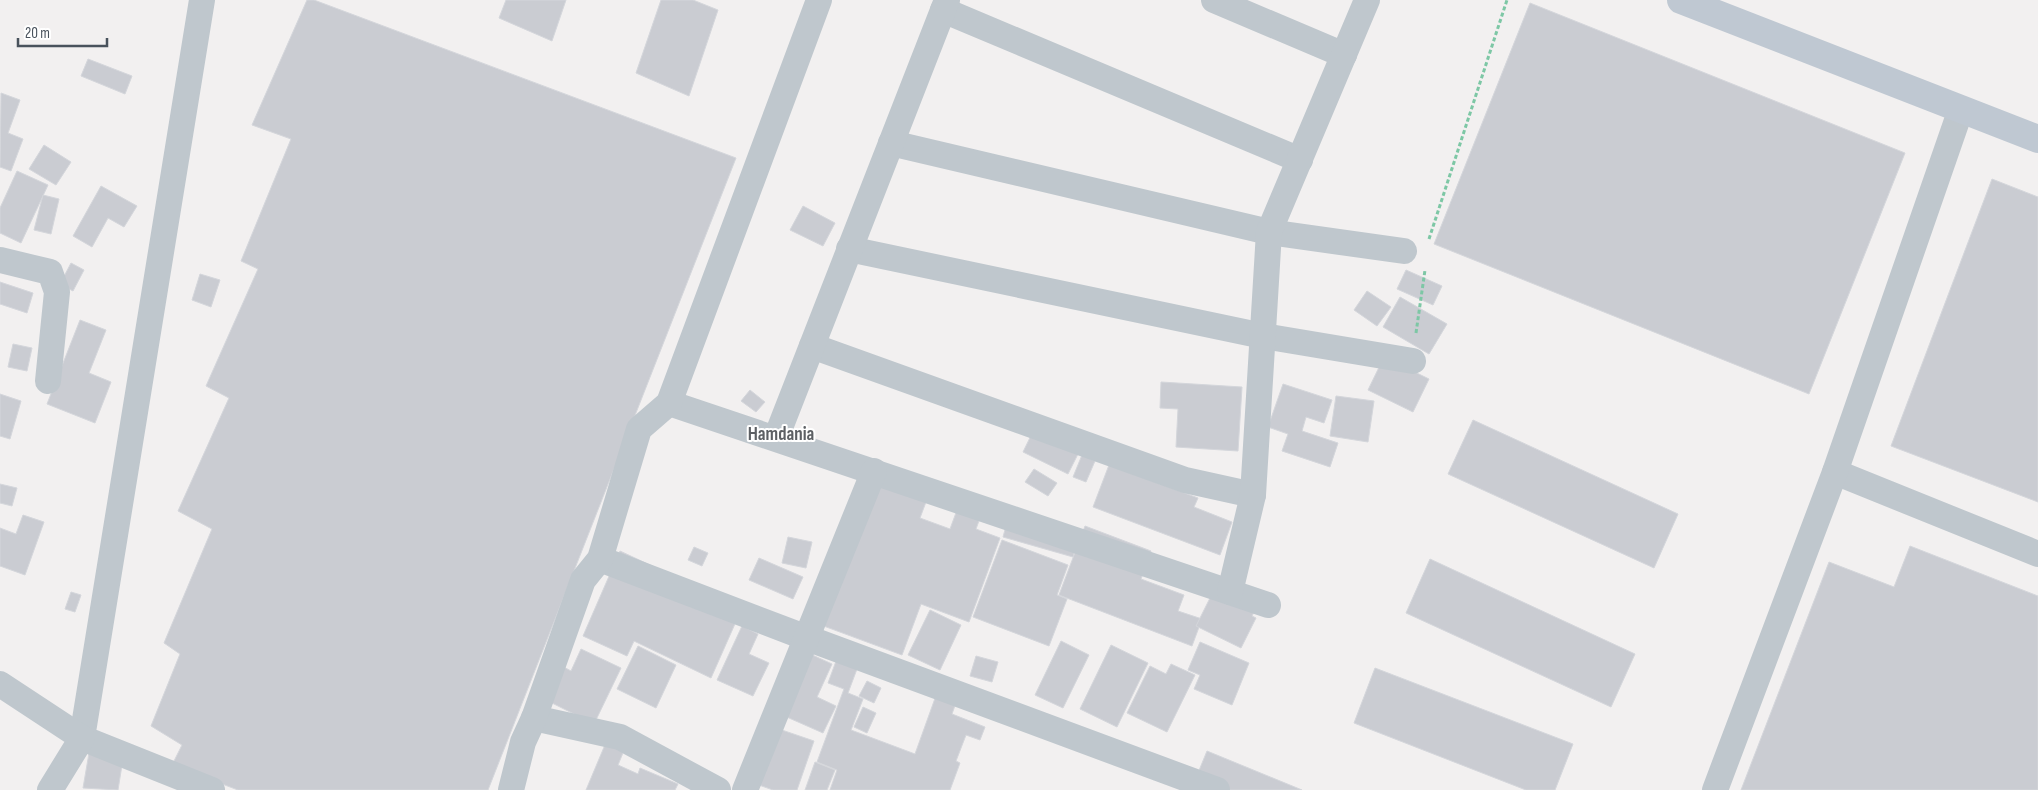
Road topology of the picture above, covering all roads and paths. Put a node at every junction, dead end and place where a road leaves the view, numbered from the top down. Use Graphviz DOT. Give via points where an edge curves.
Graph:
graph roads {
  1 [pos="202,0"];
  2 [pos="819,0"];
  3 [pos="1214,0"];
  4 [pos="1367,0"];
  5 [pos="1507,0"];
  6 [pos="1681,0"];
  7 [pos="945,5"];
  8 [pos="1344,55"];
  9 [pos="1961,109"];
  10 [pos="2038,140"];
  11 [pos="891,144"];
  12 [pos="1300,160"];
  13 [pos="1269,232"];
  14 [pos="1428,241"];
  15 [pos="849,249"];
  16 [pos="1404,251"];
  17 [pos="0,260"];
  18 [pos="1425,269"];
  19 [pos="1263,336"];
  20 [pos="812,346"];
  21 [pos="1412,361"];
  22 [pos="48,381"];
  23 [pos="669,402"];
  24 [pos="776,438"];
  25 [pos="874,471"];
  26 [pos="1835,472"];
  27 [pos="1253,495"];
  28 [pos="2038,554"];
  29 [pos="600,558"];
  30 [pos="1230,592"];
  31 [pos="1268,605"];
  32 [pos="807,638"];
  33 [pos="0,684"];
  34 [pos="534,718"];
  35 [pos="82,738"];
  36 [pos="50,790"];
  37 [pos="212,790"];
  38 [pos="511,790"];
  39 [pos="718,790"];
  40 [pos="745,790"];
  41 [pos="1217,790"];
  42 [pos="1715,790"];
  1 -- 35 [label="street"];
  2 -- 23 [label="street"];
  3 -- 8 [label="street"];
  4 -- 8 [label="street"];
  5 -- 14 [label="path"];
  6 -- 9 [label="main road"];
  7 -- 11 [label="street"];
  7 -- 12 [label="street"];
  8 -- 12 [label="street"];
  9 -- 10 [label="main road"];
  9 -- 26 [label="street"];
  11 -- 13 [label="street"];
  11 -- 15 [label="street"];
  12 -- 13 [label="street"];
  13 -- 16 [label="street"];
  13 -- 19 [label="street"];
  15 -- 19 [label="street"];
  15 -- 20 [label="street"];
  17 -- 22 [label="street" via="50,272 57,292"];
  18 -- 21 [label="path"];
  19 -- 21 [label="street"];
  19 -- 27 [label="street"];
  20 -- 24 [label="street"];
  20 -- 27 [label="street" via="1186,480"];
  23 -- 24 [label="street"];
  23 -- 29 [label="street" via="639,429"];
  24 -- 25 [label="street"];
  25 -- 30 [label="street"];
  25 -- 32 [label="street"];
  26 -- 28 [label="street"];
  26 -- 42 [label="street"];
  27 -- 30 [label="street"];
  29 -- 32 [label="street"];
  29 -- 34 [label="street" via="583,580"];
  30 -- 31 [label="street"];
  32 -- 40 [label="street"];
  32 -- 41 [label="street"];
  33 -- 35 [label="street"];
  34 -- 38 [label="street"];
  34 -- 39 [label="street" via="620,737"];
  35 -- 36 [label="street"];
  35 -- 37 [label="street"];
}
